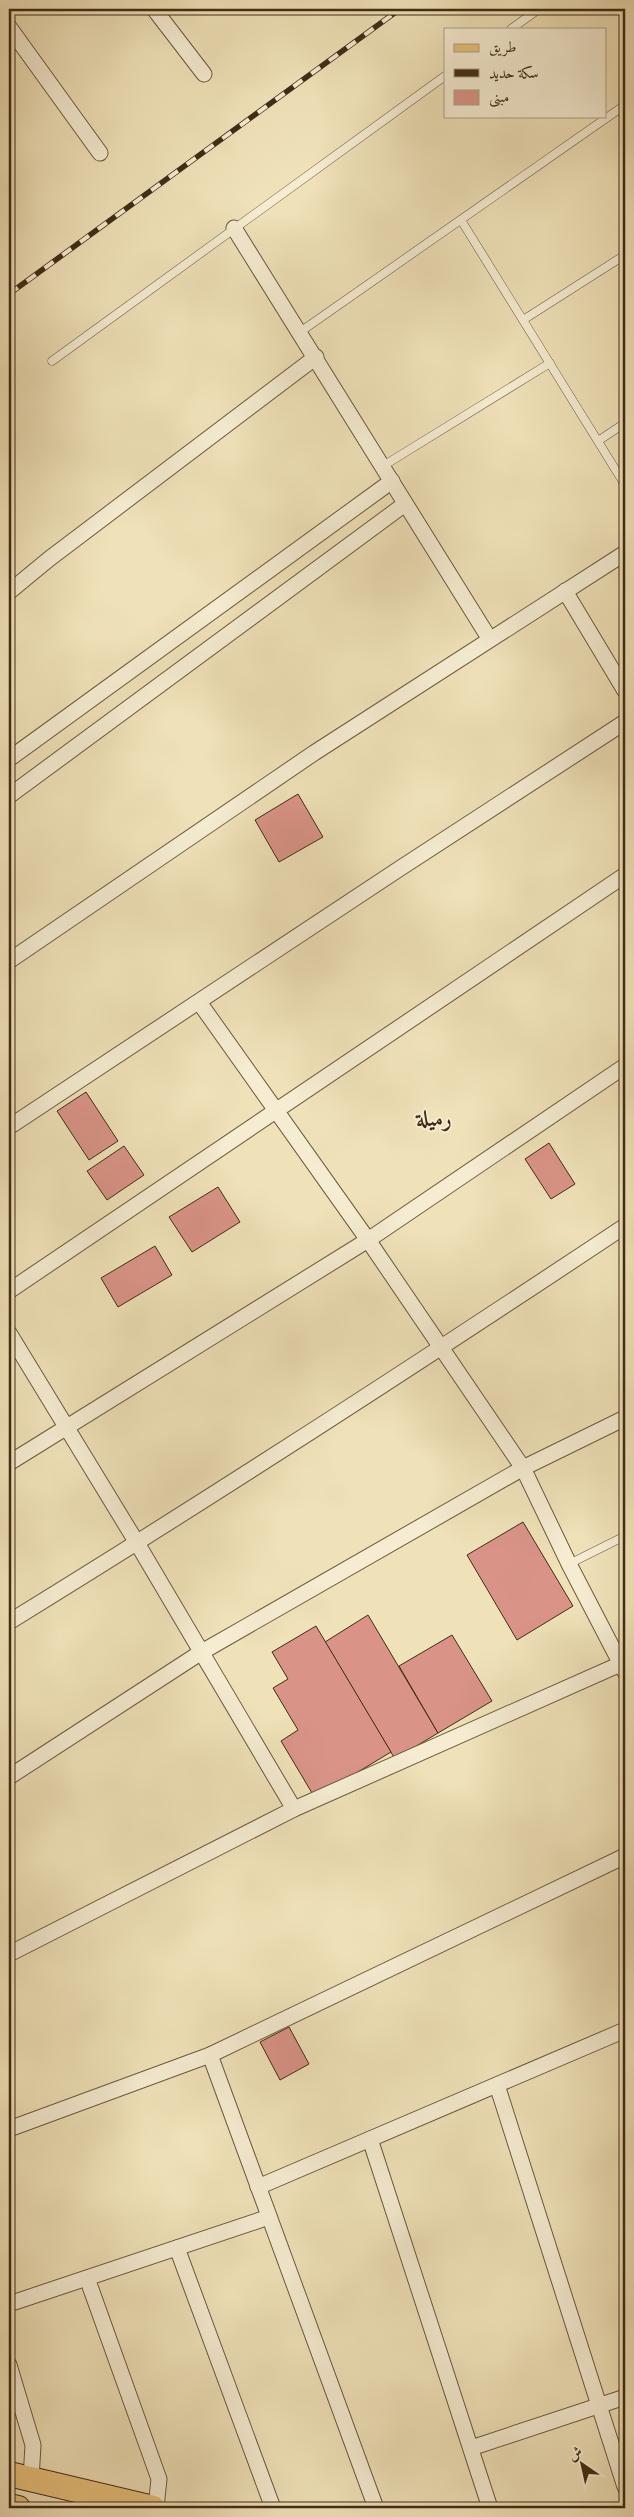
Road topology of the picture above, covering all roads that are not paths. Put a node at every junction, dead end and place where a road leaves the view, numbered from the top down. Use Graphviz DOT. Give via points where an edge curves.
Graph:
graph roads {
  1 [pos="154,9"];
  2 [pos="539,9"];
  3 [pos="9,27"];
  4 [pos="512,28"];
  5 [pos="204,74"];
  6 [pos="444,77"];
  7 [pos="625,106"];
  8 [pos="100,153"];
  9 [pos="461,220"];
  10 [pos="234,228"];
  11 [pos="625,255"];
  12 [pos="523,320"];
  13 [pos="300,332"];
  14 [pos="316,358"];
  15 [pos="52,361"];
  16 [pos="550,363"];
  17 [pos="625,423"];
  18 [pos="598,441"];
  19 [pos="383,466"];
  20 [pos="392,481"];
  21 [pos="625,485"];
  22 [pos="406,504"];
  23 [pos="625,553"];
  24 [pos="565,591"];
  25 [pos="9,592"];
  26 [pos="489,638"];
  27 [pos="625,691"];
  28 [pos="625,722"];
  29 [pos="9,759"];
  30 [pos="9,796"];
  31 [pos="625,875"];
  32 [pos="9,961"];
  33 [pos="198,1002"];
  34 [pos="625,1066"];
  35 [pos="277,1110"];
  36 [pos="9,1128"];
  37 [pos="625,1226"];
  38 [pos="368,1240"];
  39 [pos="9,1291"];
  40 [pos="9,1333"];
  41 [pos="442,1348"];
  42 [pos="625,1418"];
  43 [pos="66,1428"];
  44 [pos="9,1463"];
  45 [pos="523,1468"];
  46 [pos="625,1536"];
  47 [pos="137,1544"];
  48 [pos="569,1564"];
  49 [pos="9,1622"];
  50 [pos="200,1653"];
  51 [pos="624,1666"];
  52 [pos="9,1777"];
  53 [pos="294,1809"];
  54 [pos="625,1856"];
  55 [pos="9,1954"];
  56 [pos="624,2035"];
  57 [pos="210,2054"];
  58 [pos="497,2085"];
  59 [pos="9,2129"];
  60 [pos="370,2139"];
  61 [pos="258,2187"];
  62 [pos="269,2217"];
  63 [pos="177,2248"];
  64 [pos="86,2278"];
  65 [pos="9,2304"];
  66 [pos="9,2365"];
  67 [pos="625,2397"];
  68 [pos="599,2405"];
  69 [pos="471,2448"];
  70 [pos="20,2477"];
  71 [pos="625,2487"];
  72 [pos="9,2506"];
  73 [pos="18,2508"];
  74 [pos="155,2508"];
  75 [pos="274,2508"];
  76 [pos="376,2508"];
  77 [pos="490,2508"];
  1 -- 5 [label="street"];
  2 -- 4 [label="lane"];
  3 -- 8 [label="street"];
  6 -- 10 [label="lane"];
  7 -- 9 [label="lane"];
  9 -- 12 [label="lane"];
  9 -- 13 [label="lane"];
  10 -- 13 [label="street"];
  10 -- 15 [label="lane"];
  11 -- 12 [label="lane"];
  12 -- 16 [label="lane"];
  13 -- 14 [label="street"];
  14 -- 19 [label="street"];
  14 -- 25 [label="street"];
  16 -- 18 [label="lane"];
  16 -- 19 [label="lane"];
  17 -- 18 [label="lane"];
  18 -- 21 [label="lane"];
  19 -- 20 [label="street"];
  20 -- 22 [label="street"];
  20 -- 29 [label="street"];
  22 -- 26 [label="street"];
  22 -- 30 [label="street"];
  23 -- 24 [label="street"];
  24 -- 26 [label="street"];
  24 -- 27 [label="street"];
  26 -- 32 [label="street"];
  28 -- 33 [label="street"];
  31 -- 35 [label="street"];
  33 -- 35 [label="street"];
  33 -- 36 [label="street"];
  34 -- 38 [label="street"];
  35 -- 38 [label="street"];
  35 -- 39 [label="street"];
  37 -- 41 [label="street"];
  38 -- 41 [label="street"];
  38 -- 43 [label="street"];
  40 -- 43 [label="street"];
  41 -- 45 [label="street"];
  41 -- 47 [label="street"];
  42 -- 45 [label="street"];
  43 -- 44 [label="street"];
  43 -- 47 [label="street"];
  45 -- 48 [label="street"];
  45 -- 50 [label="street"];
  46 -- 48 [label="lane"];
  47 -- 49 [label="street"];
  47 -- 50 [label="street"];
  48 -- 51 [label="street"];
  50 -- 52 [label="street"];
  50 -- 53 [label="street"];
  51 -- 53 [label="street"];
  53 -- 55 [label="street"];
  54 -- 57 [label="street"];
  56 -- 58 [label="street"];
  57 -- 59 [label="street"];
  57 -- 61 [label="street"];
  58 -- 60 [label="street"];
  58 -- 68 [label="street"];
  60 -- 61 [label="street"];
  60 -- 69 [label="street"];
  61 -- 62 [label="street"];
  62 -- 63 [label="street"];
  62 -- 76 [label="street"];
  63 -- 64 [label="street"];
  63 -- 75 [label="street"];
  64 -- 65 [label="street"];
  64 -- 74 [label="street" via="159,2479"];
  66 -- 70 [label="street" via="34,2445"];
  67 -- 68 [label="street"];
  68 -- 69 [label="street"];
  68 -- 71 [label="street"];
  69 -- 77 [label="street"];
  70 -- 74 [label="main road"];
  72 -- 73 [label="main road"];
}
